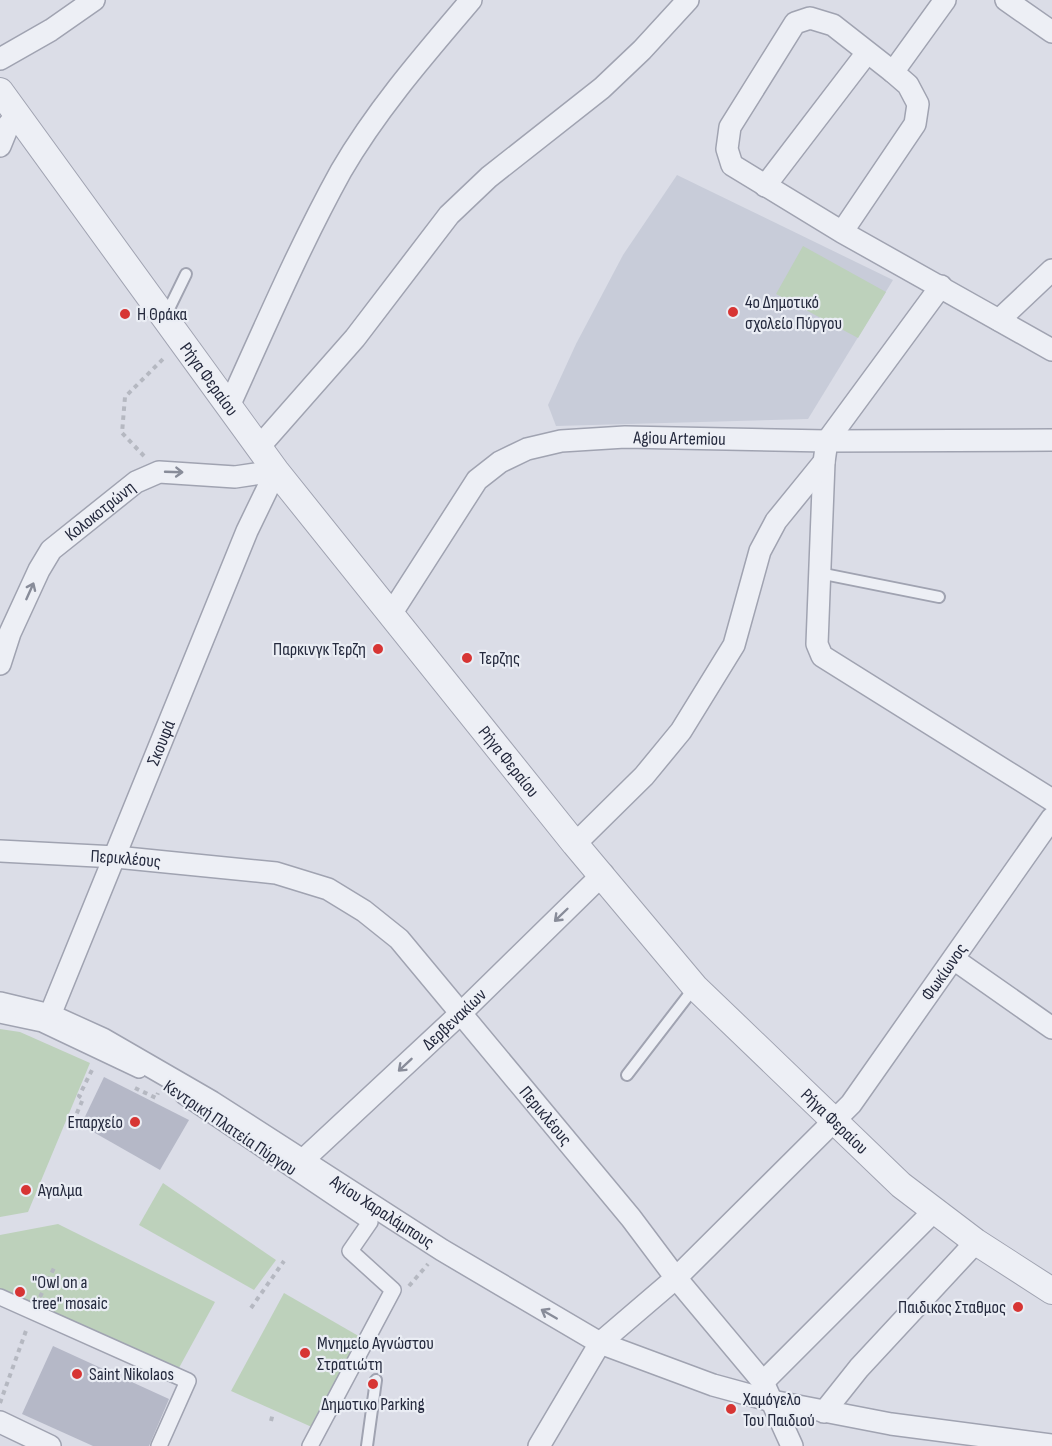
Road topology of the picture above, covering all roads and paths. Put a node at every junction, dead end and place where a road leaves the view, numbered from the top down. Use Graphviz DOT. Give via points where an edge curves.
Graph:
graph roads {
  1 [pos="94,0"];
  2 [pos="471,0"];
  3 [pos="688,0"];
  4 [pos="945,0"];
  5 [pos="1006,0"];
  6 [pos="1052,32"];
  7 [pos="866,54"];
  8 [pos="0,59"];
  9 [pos="893,72"];
  10 [pos="0,91"];
  11 [pos="3,129"];
  12 [pos="45,156"];
  13 [pos="765,186"];
  14 [pos="842,232"];
  15 [pos="1052,270"];
  16 [pos="186,274"];
  17 [pos="941,286"];
  18 [pos="165,317"];
  19 [pos="999,320"];
  20 [pos="182,340"];
  21 [pos="1052,350"];
  22 [pos="229,406"];
  23 [pos="1052,440"];
  24 [pos="827,441"];
  25 [pos="259,447"];
  26 [pos="824,462"];
  27 [pos="276,471"];
  28 [pos="159,472"];
  29 [pos="819,573"];
  30 [pos="939,597"];
  31 [pos="391,614"];
  32 [pos="8,619"];
  33 [pos="0,664"];
  34 [pos="1052,800"];
  35 [pos="1052,818"];
  36 [pos="575,844"];
  37 [pos="0,851"];
  38 [pos="116,857"];
  39 [pos="603,874"];
  40 [pos="955,960"];
  41 [pos="695,987"];
  42 [pos="0,1004"];
  43 [pos="461,1013"];
  44 [pos="0,1015"];
  45 [pos="50,1015"];
  46 [pos="1052,1028"];
  47 [pos="102,1074"];
  48 [pos="627,1075"];
  49 [pos="152,1076"];
  50 [pos="129,1086"];
  51 [pos="834,1122"];
  52 [pos="81,1125"];
  53 [pos="302,1161"];
  54 [pos="933,1212"];
  55 [pos="976,1242"];
  56 [pos="284,1261"];
  57 [pos="54,1268"];
  58 [pos="676,1278"];
  59 [pos="1051,1290"];
  60 [pos="0,1297"];
  61 [pos="251,1308"];
  62 [pos="32,1311"];
  63 [pos="600,1343"];
  64 [pos="375,1380"];
  65 [pos="763,1382"];
  66 [pos="772,1401"];
  67 [pos="0,1404"];
  68 [pos="824,1412"];
  69 [pos="273,1413"];
  70 [pos="271,1421"];
  71 [pos="0,1422"];
  72 [pos="50,1446"];
  73 [pos="159,1446"];
  74 [pos="310,1446"];
  75 [pos="367,1446"];
  76 [pos="539,1446"];
  77 [pos="792,1446"];
  78 [pos="1052,1446"];
  1 -- 8 [label="street"];
  2 -- 22 [label="street" via="401,81 342,170 285,281"];
  3 -- 25 [label="street" via="602,88 489,177 449,215 356,338"];
  4 -- 9 [label="street"];
  5 -- 6 [label="street"];
  7 -- 9 [label="street"];
  7 -- 13 [label="street"];
  7 -- 13 [label="street" via="833,25 810,18 795,23 730,127 727,149 732,165"];
  9 -- 14 [label="street" via="908,86 918,104 915,124"];
  10 -- 12 [label="street"];
  11 -- 12 [label="street"];
  12 -- 18 [label="street, Ρήγα Φεραίου"];
  13 -- 14 [label="street"];
  14 -- 17 [label="street"];
  15 -- 19 [label="street"];
  16 -- 18 [label="lane"];
  17 -- 19 [label="street"];
  17 -- 24 [label="street"];
  18 -- 20 [label="street, Ρήγα Φεραίου"];
  19 -- 21 [label="street"];
  20 -- 22 [label="street, Ρήγα Φεραίου"];
  20 -- 28 [label="path" via="124,397 122,433"];
  22 -- 25 [label="street, Ρήγα Φεραίου"];
  23 -- 24 [label="street, Agiou Artemiou"];
  24 -- 26 [label="street"];
  24 -- 31 [label="street, Agiou Artemiou" via="625,437 561,441 527,449 477,480"];
  25 -- 27 [label="street, Ρήγα Φεραίου"];
  26 -- 29 [label="street"];
  26 -- 36 [label="street" via="776,521 760,551 734,645 681,731 644,776"];
  28 -- 27 [label="street, Κολοκοτρώνη, one-way" via="235,477"];
  27 -- 31 [label="street, Ρήγα Φεραίου"];
  27 -- 38 [label="street, Σκουφά" via="247,531"];
  32 -- 28 [label="street, Κολοκοτρώνη, one-way" via="51,550 136,482"];
  29 -- 30 [label="lane"];
  29 -- 34 [label="street" via="817,644 822,656"];
  31 -- 36 [label="street, Ρήγα Φεραίου"];
  32 -- 33 [label="street, Κολοκοτρώνη"];
  35 -- 40 [label="street, Φωκίωνος"];
  36 -- 39 [label="street, Ρήγα Φεραίου"];
  37 -- 38 [label="street, Περικλέους"];
  38 -- 43 [label="street, Περικλέους" via="276,873 328,889 399,939"];
  38 -- 45 [label="street, Σκουφά"];
  39 -- 41 [label="street, Ρήγα Φεραίου"];
  39 -- 43 [label="street, Δερβενακίων, one-way"];
  40 -- 46 [label="street"];
  40 -- 51 [label="street, Φωκίωνος"];
  41 -- 48 [label="lane"];
  41 -- 51 [label="street, Ρήγα Φεραίου"];
  42 -- 45 [label="street, Αγίου Χαραλάμπους"];
  43 -- 53 [label="street, Δερβενακίων, one-way"];
  43 -- 58 [label="street, Περικλέους"];
  44 -- 49 [label="street, Κεντρική Πλατεία Πύργου" via="42,1024"];
  45 -- 53 [label="street, Αγίου Χαραλάμπους" via="156,1069"];
  47 -- 52 [label="path" via="92,1070 79,1096 83,1100 73,1122"];
  49 -- 50 [label="path" via="149,1080 161,1087 156,1098"];
  49 -- 74 [label="street, Κεντρική Πλατεία Πύργου" via="370,1222 350,1251 393,1290"];
  51 -- 54 [label="street, Ρήγα Φεραίου"];
  51 -- 58 [label="street, Φωκίωνος"];
  63 -- 53 [label="street, Αγίου Χαραλάμπους, one-way"];
  54 -- 55 [label="street, Ρήγα Φεραίου"];
  54 -- 65 [label="street"];
  55 -- 59 [label="street, Ρήγα Φεραίου"];
  55 -- 68 [label="street" via="859,1368"];
  56 -- 61 [label="path"];
  57 -- 62 [label="path"];
  58 -- 63 [label="street, Φωκίωνος"];
  58 -- 65 [label="street, Περικλέους"];
  60 -- 62 [label="street"];
  62 -- 67 [label="path"];
  62 -- 73 [label="street" via="188,1381"];
  63 -- 66 [label="street, Αγίου Χαραλάμπους" via="713,1385"];
  63 -- 76 [label="street, Φωκίωνος"];
  64 -- 75 [label="lane"];
  65 -- 66 [label="street, Περικλέους"];
  66 -- 68 [label="street"];
  66 -- 77 [label="street, Περικλέους"];
  68 -- 78 [label="street"];
  69 -- 70 [label="path"];
  71 -- 72 [label="street"];
}
